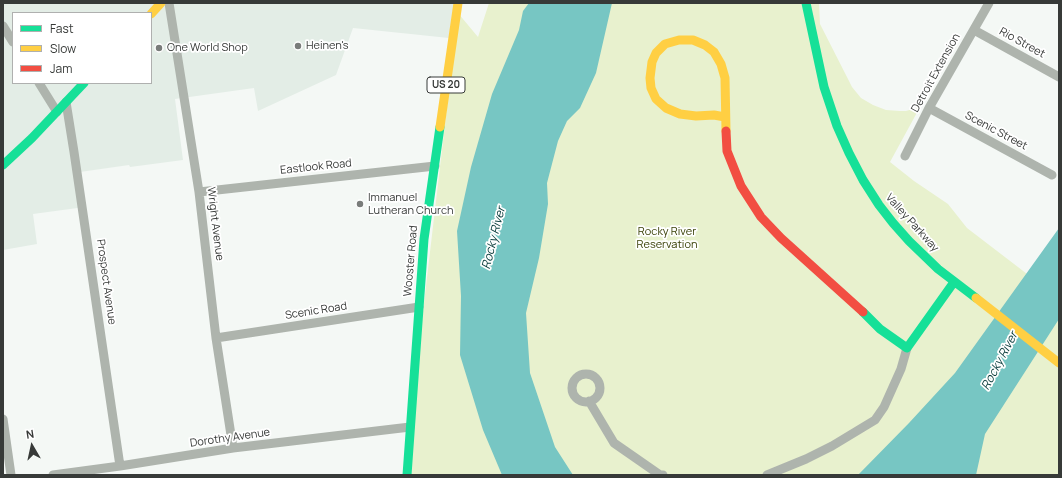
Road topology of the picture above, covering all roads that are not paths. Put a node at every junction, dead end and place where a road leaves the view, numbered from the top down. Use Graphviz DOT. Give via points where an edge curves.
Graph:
graph roads {
  1 [pos="161,3"];
  2 [pos="169,3"];
  3 [pos="458,3"];
  4 [pos="806,3"];
  5 [pos="989,3"];
  6 [pos="152,13"];
  7 [pos="3,26"];
  8 [pos="974,30"];
  9 [pos="12,40"];
  10 [pos="1059,76"];
  11 [pos="39,84"];
  12 [pos="83,84"];
  13 [pos="66,102"];
  14 [pos="929,108"];
  15 [pos="57,112"];
  16 [pos="725,117"];
  17 [pos="905,156"];
  18 [pos="3,165"];
  19 [pos="435,166"];
  20 [pos="1052,174"];
  21 [pos="199,192"];
  22 [pos="954,282"];
  23 [pos="419,307"];
  24 [pos="216,338"];
  25 [pos="907,348"];
  26 [pos="1059,364"];
  27 [pos="589,402"];
  28 [pos="3,419"];
  29 [pos="410,427"];
  30 [pos="233,448"];
  31 [pos="120,466"];
  32 [pos="11,475"];
  33 [pos="53,475"];
  34 [pos="407,475"];
  35 [pos="663,475"];
  36 [pos="767,475"];
  1 -- 6 [label="street"];
  2 -- 21 [label="street, Wright Avenue"];
  3 -- 19 [label="street, Wooster Road / US 20"];
  4 -- 22 [label="street, Valley Parkway" via="824,87 837,126 863,180 879,205 909,241"];
  5 -- 8 [label="street, Detroit Extension"];
  7 -- 9 [label="street"];
  8 -- 10 [label="street, Rio Street"];
  8 -- 14 [label="street, Detroit Extension"];
  11 -- 15 [label="street"];
  12 -- 13 [label="street"];
  13 -- 15 [label="street"];
  13 -- 31 [label="street, Prospect Avenue"];
  14 -- 17 [label="street, Detroit Extension"];
  14 -- 20 [label="street, Scenic Street"];
  15 -- 18 [label="street"];
  16 -- 16 [label="street" via="725,78 714,52 693,40 665,44 656,53 652,65 651,88 656,99 666,108 680,114"];
  16 -- 25 [label="street" via="728,151 741,186 761,217 880,329"];
  19 -- 21 [label="street, Eastlook Road"];
  19 -- 23 [label="street, Wooster Road / US 20" via="424,239"];
  21 -- 24 [label="street, Wright Avenue"];
  22 -- 25 [label="street"];
  22 -- 26 [label="street, Valley Parkway"];
  23 -- 24 [label="street, Scenic Road"];
  23 -- 29 [label="street, Wooster Road / US 20"];
  24 -- 30 [label="street, Wright Avenue"];
  25 -- 36 [label="street" via="901,369 884,407 875,420 840,442"];
  27 -- 35 [label="street" via="614,443"];
  28 -- 32 [label="street"];
  29 -- 30 [label="street, Dorothy Avenue"];
  29 -- 34 [label="street, Wooster Road / US 20"];
  30 -- 31 [label="street, Dorothy Avenue"];
  31 -- 33 [label="street, Dorothy Avenue"];
}
